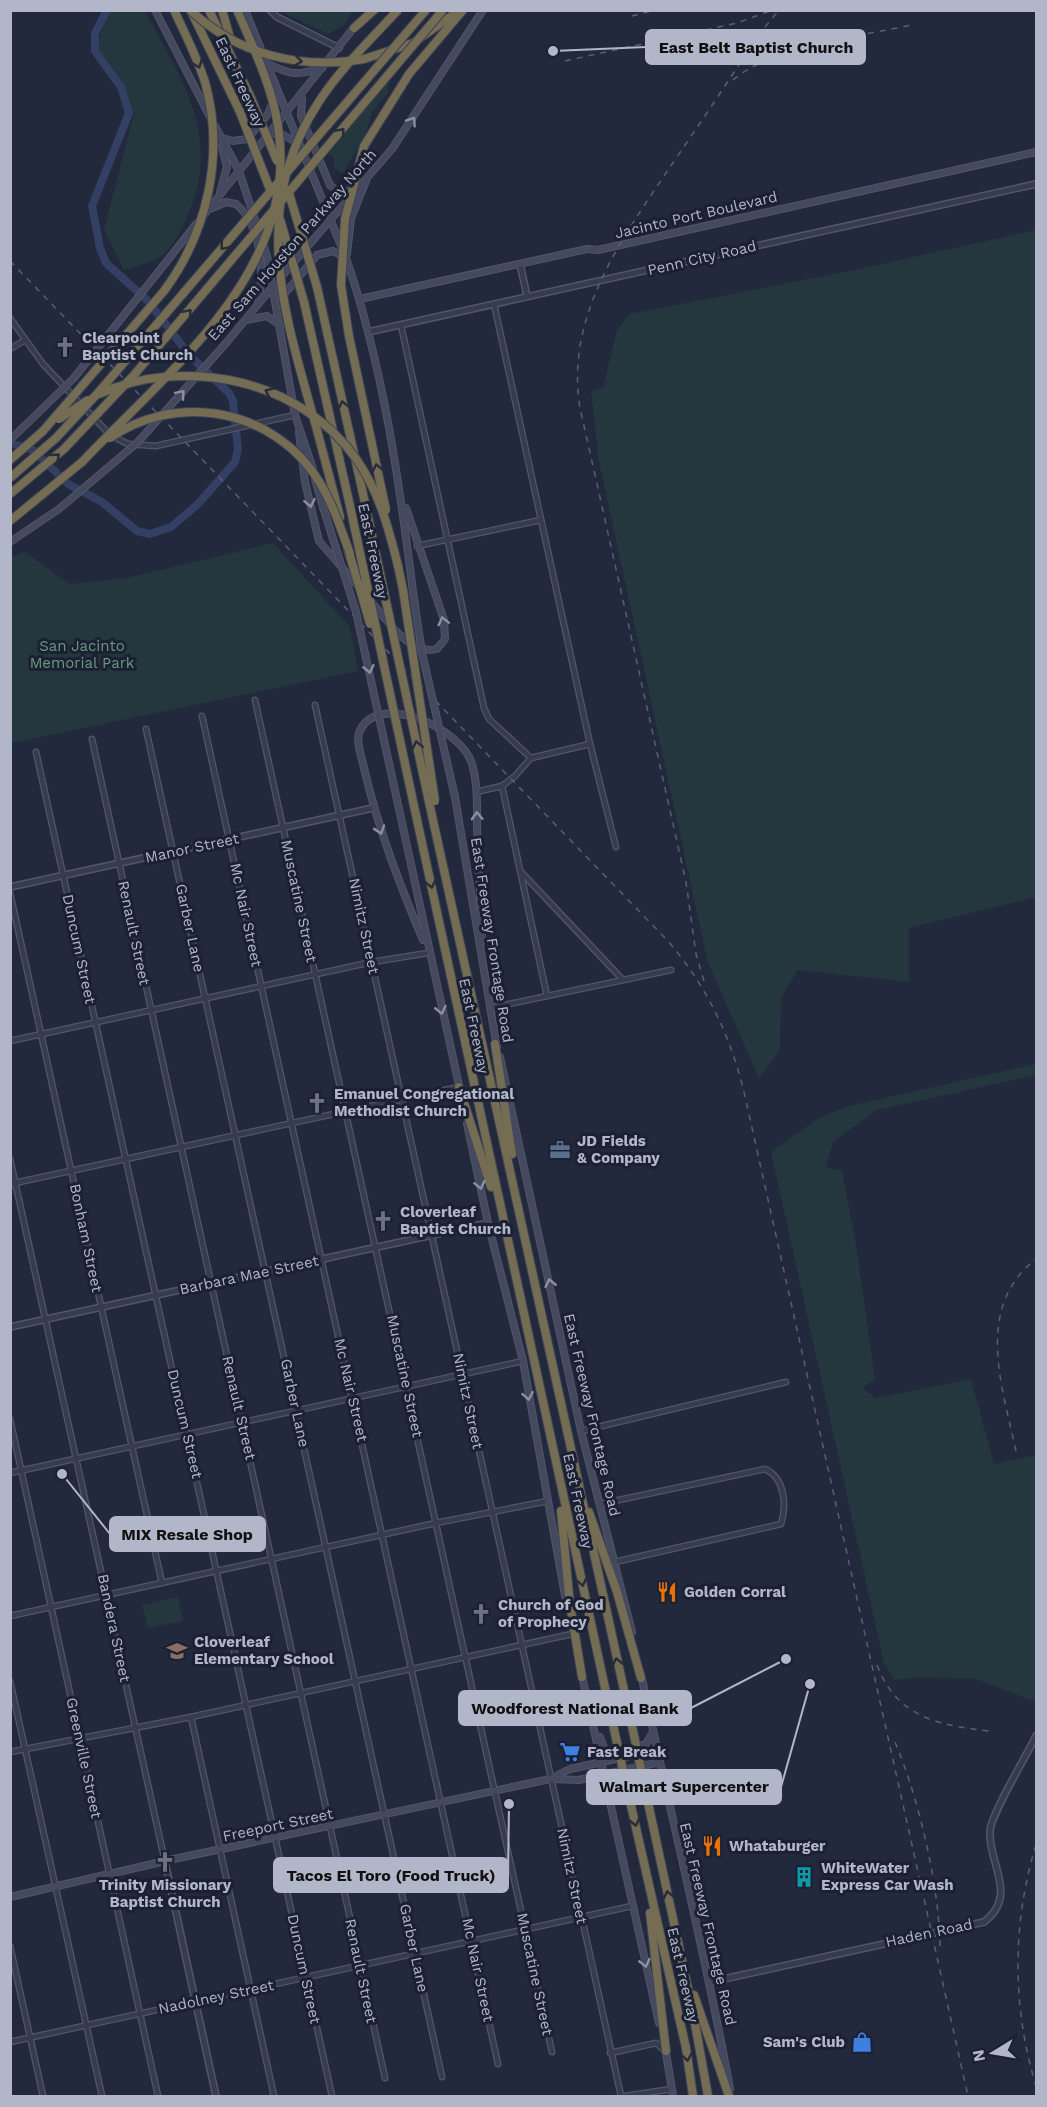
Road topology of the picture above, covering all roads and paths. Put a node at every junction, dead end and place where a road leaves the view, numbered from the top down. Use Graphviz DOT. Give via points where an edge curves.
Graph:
graph roads {
  1 [pos="156,10"];
  2 [pos="174,10"];
  3 [pos="191,10"];
  4 [pos="209,10"];
  5 [pos="222,10"];
  6 [pos="270,10"];
  7 [pos="367,10"];
  8 [pos="374,10"];
  9 [pos="398,10"];
  10 [pos="426,10"];
  11 [pos="443,10"];
  12 [pos="461,10"];
  13 [pos="483,10"];
  14 [pos="243,11"];
  15 [pos="354,28"];
  16 [pos="339,48"];
  17 [pos="266,63"];
  18 [pos="323,67"];
  19 [pos="244,82"];
  20 [pos="275,86"];
  21 [pos="304,92"];
  22 [pos="287,114"];
  23 [pos="269,135"];
  24 [pos="220,138"];
  25 [pos="299,143"];
  26 [pos="1036,152"];
  27 [pos="239,171"];
  28 [pos="370,173"];
  29 [pos="362,183"];
  30 [pos="1036,184"];
  31 [pos="218,197"];
  32 [pos="209,209"];
  33 [pos="330,219"];
  34 [pos="267,256"];
  35 [pos="346,258"];
  36 [pos="293,263"];
  37 [pos="520,264"];
  38 [pos="273,285"];
  39 [pos="527,296"];
  40 [pos="360,299"];
  41 [pos="258,302"];
  42 [pos="494,304"];
  43 [pos="278,310"];
  44 [pos="10,318"];
  45 [pos="243,322"];
  46 [pos="401,325"];
  47 [pos="280,326"];
  48 [pos="368,332"];
  49 [pos="25,340"];
  50 [pos="10,349"];
  51 [pos="296,415"];
  52 [pos="298,424"];
  53 [pos="43,431"];
  54 [pos="10,440"];
  55 [pos="10,460"];
  56 [pos="82,462"];
  57 [pos="10,478"];
  58 [pos="399,481"];
  59 [pos="10,494"];
  60 [pos="541,520"];
  61 [pos="10,521"];
  62 [pos="448,539"];
  63 [pos="10,542"];
  64 [pos="417,546"];
  65 [pos="350,554"];
  66 [pos="398,566"];
  67 [pos="388,685"];
  68 [pos="255,700"];
  69 [pos="315,705"];
  70 [pos="202,716"];
  71 [pos="146,729"];
  72 [pos="92,738"];
  73 [pos="590,744"];
  74 [pos="36,752"];
  75 [pos="531,758"];
  76 [pos="502,786"];
  77 [pos="476,792"];
  78 [pos="432,802"];
  79 [pos="373,808"];
  80 [pos="339,815"];
  81 [pos="283,828"];
  82 [pos="229,839"];
  83 [pos="616,847"];
  84 [pos="173,852"];
  85 [pos="119,863"];
  86 [pos="522,873"];
  87 [pos="63,876"];
  88 [pos="10,887"];
  89 [pos="10,893"];
  90 [pos="428,953"];
  91 [pos="372,962"];
  92 [pos="671,970"];
  93 [pos="483,972"];
  94 [pos="315,974"];
  95 [pos="623,980"];
  96 [pos="261,987"];
  97 [pos="547,996"];
  98 [pos="205,999"];
  99 [pos="490,1008"];
  100 [pos="151,1011"];
  101 [pos="96,1023"];
  102 [pos="42,1034"];
  103 [pos="10,1041"];
  104 [pos="495,1044"];
  105 [pos="459,1087"];
  106 [pos="402,1099"];
  107 [pos="346,1112"];
  108 [pos="291,1123"];
  109 [pos="235,1136"];
  110 [pos="181,1147"];
  111 [pos="10,1159"];
  112 [pos="126,1159"];
  113 [pos="72,1171"];
  114 [pos="13,1184"];
  115 [pos="520,1216"];
  116 [pos="488,1223"];
  117 [pos="503,1224"];
  118 [pos="431,1235"];
  119 [pos="375,1247"];
  120 [pos="321,1259"];
  121 [pos="265,1272"];
  122 [pos="211,1283"];
  123 [pos="156,1296"];
  124 [pos="101,1307"];
  125 [pos="46,1320"];
  126 [pos="10,1327"];
  127 [pos="523,1361"];
  128 [pos="464,1374"];
  129 [pos="786,1382"];
  130 [pos="408,1386"];
  131 [pos="354,1398"];
  132 [pos="297,1410"];
  133 [pos="10,1419"];
  134 [pos="243,1422"];
  135 [pos="581,1431"];
  136 [pos="188,1434"];
  137 [pos="133,1446"];
  138 [pos="78,1458"];
  139 [pos="555,1463"];
  140 [pos="22,1470"];
  141 [pos="10,1473"];
  142 [pos="576,1474"];
  143 [pos="548,1501"];
  144 [pos="600,1504"];
  145 [pos="492,1513"];
  146 [pos="436,1523"];
  147 [pos="382,1535"];
  148 [pos="326,1547"];
  149 [pos="271,1559"];
  150 [pos="615,1562"];
  151 [pos="216,1571"];
  152 [pos="162,1583"];
  153 [pos="106,1595"];
  154 [pos="51,1608"];
  155 [pos="10,1616"];
  156 [pos="572,1634"];
  157 [pos="521,1644"];
  158 [pos="465,1656"];
  159 [pos="410,1669"];
  160 [pos="582,1677"];
  161 [pos="642,1678"];
  162 [pos="10,1681"];
  163 [pos="355,1681"];
  164 [pos="301,1693"];
  165 [pos="246,1705"];
  166 [pos="591,1715"];
  167 [pos="191,1717"];
  168 [pos="136,1728"];
  169 [pos="653,1731"];
  170 [pos="1036,1736"];
  171 [pos="79,1737"];
  172 [pos="26,1749"];
  173 [pos="657,1750"];
  174 [pos="10,1752"];
  175 [pos="601,1762"];
  176 [pos="660,1762"];
  177 [pos="603,1775"];
  178 [pos="550,1779"];
  179 [pos="495,1791"];
  180 [pos="441,1803"];
  181 [pos="610,1805"];
  182 [pos="669,1805"];
  183 [pos="384,1815"];
  184 [pos="330,1826"];
  185 [pos="275,1838"];
  186 [pos="221,1850"];
  187 [pos="643,1856"];
  188 [pos="165,1862"];
  189 [pos="110,1874"];
  190 [pos="56,1886"];
  191 [pos="10,1897"];
  192 [pos="632,1906"];
  193 [pos="581,1917"];
  194 [pos="525,1929"];
  195 [pos="471,1941"];
  196 [pos="679,1946"];
  197 [pos="10,1947"];
  198 [pos="415,1954"];
  199 [pos="360,1965"];
  200 [pos="305,1977"];
  201 [pos="710,1982"];
  202 [pos="251,1989"];
  203 [pos="195,2001"];
  204 [pos="140,2014"];
  205 [pos="86,2025"];
  206 [pos="30,2038"];
  207 [pos="10,2042"];
  208 [pos="666,2051"];
  209 [pos="552,2052"];
  210 [pos="610,2053"];
  211 [pos="498,2064"];
  212 [pos="442,2077"];
  213 [pos="385,2078"];
  214 [pos="672,2089"];
  215 [pos="43,2097"];
  216 [pos="102,2097"];
  217 [pos="158,2097"];
  218 [pos="216,2097"];
  219 [pos="274,2097"];
  220 [pos="332,2097"];
  221 [pos="623,2097"];
  222 [pos="673,2097"];
  223 [pos="693,2097"];
  224 [pos="708,2097"];
  225 [pos="730,2097"];
  1 -- 24 [label="main road"];
  2 -- 53 [label="highway, one-way, bridge" via="201,70 210,111 212,159 200,224 185,259 164,291"];
  3 -- 12 [label="highway, one-way, bridge" via="233,41 273,57 317,63 364,59 412,43"];
  3 -- 67 [label="highway, East Freeway, bridge" via="240,112 276,205 304,302"];
  4 -- 19 [label="highway, East Freeway"];
  5 -- 19 [label="highway"];
  6 -- 16 [label="street"];
  7 -- 15 [label="main road"];
  8 -- 15 [label="highway"];
  9 -- 65 [label="highway, bridge" via="338,76 308,122 285,183 278,225 278,269 284,307"];
  10 -- 57 [label="highway, one-way, bridge" via="97,394 56,438"];
  59 -- 11 [label="highway, one-way, bridge" via="64,449 134,375"];
  66 -- 12 [label="highway, one-way, bridge" via="341,285 345,219 364,146 409,74"];
  28 -- 13 [label="main road, East Sam Houston Parkway North, one-way" via="411,122"];
  14 -- 17 [label="main road, East Freeway Frontage Road"];
  14 -- 56 [label="highway, bridge" via="279,128 279,175 266,235 250,274 226,309"];
  15 -- 16 [label="main road"];
  16 -- 18 [label="main road"];
  17 -- 18 [label="main road" via="298,75"];
  17 -- 20 [label="main road, East Freeway Frontage Road"];
  18 -- 21 [label="main road"];
  78 -- 19 [label="highway, East Freeway, one-way, bridge" via="317,287 287,188"];
  20 -- 22 [label="main road, East Freeway Frontage Road"];
  20 -- 24 [label="main road" via="273,105 254,134 240,140"];
  21 -- 22 [label="main road"];
  21 -- 29 [label="main road" via="301,116 330,185 346,192"];
  22 -- 23 [label="main road"];
  22 -- 25 [label="main road, East Freeway Frontage Road"];
  23 -- 25 [label="main road" via="283,135"];
  23 -- 27 [label="main road"];
  24 -- 27 [label="main road"];
  24 -- 31 [label="main road" via="226,167"];
  25 -- 33 [label="main road, East Freeway Frontage Road"];
  26 -- 37 [label="main road, Jacinto Port Boulevard"];
  27 -- 31 [label="main road"];
  27 -- 34 [label="main road"];
  28 -- 29 [label="main road, East Sam Houston Parkway North"];
  28 -- 35 [label="main road" via="351,218"];
  29 -- 33 [label="main road, East Sam Houston Parkway North"];
  30 -- 39 [label="street, Penn City Road"];
  31 -- 32 [label="main road"];
  32 -- 41 [label="main road" via="226,202 236,204 249,219 263,279"];
  32 -- 54 [label="main road, bridge" via="73,379"];
  33 -- 35 [label="main road, East Freeway Frontage Road"];
  33 -- 36 [label="main road, East Sam Houston Parkway North"];
  34 -- 36 [label="main road"];
  34 -- 38 [label="main road"];
  35 -- 40 [label="main road, East Freeway Frontage Road"];
  35 -- 43 [label="main road" via="333,251 317,255 283,294"];
  36 -- 38 [label="main road, East Sam Houston Parkway North"];
  37 -- 39 [label="street"];
  37 -- 40 [label="main road, Jacinto Port Boulevard"];
  38 -- 41 [label="main road, East Sam Houston Parkway North"];
  38 -- 43 [label="main road"];
  39 -- 42 [label="street, Penn City Road"];
  40 -- 48 [label="main road, East Freeway Frontage Road"];
  41 -- 45 [label="main road, East Sam Houston Parkway North"];
  42 -- 46 [label="street, Penn City Road"];
  42 -- 60 [label="street"];
  43 -- 47 [label="main road"];
  44 -- 49 [label="street"];
  45 -- 47 [label="main road" via="267,316"];
  63 -- 45 [label="main road, East Sam Houston Parkway North, one-way, bridge" via="59,509 137,443"];
  46 -- 48 [label="street, Penn City Road"];
  46 -- 62 [label="street"];
  47 -- 51 [label="main road"];
  48 -- 58 [label="main road, East Freeway Frontage Road"];
  49 -- 50 [label="street"];
  49 -- 51 [label="street" via="100,425 120,441 135,446 156,446"];
  51 -- 52 [label="main road"];
  52 -- 64 [label="main road, one-way" via="319,541 406,639 419,650 428,651 441,646 446,630"];
  52 -- 90 [label="main road, one-way, bridge" via="356,612"];
  53 -- 55 [label="highway"];
  66 -- 53 [label="highway, one-way, bridge" via="379,502 356,459 313,416 257,387 203,376 142,380 94,397"];
  56 -- 61 [label="highway"];
  56 -- 65 [label="highway, bridge" via="116,434 148,419 190,412 241,418 280,440 308,465 333,506"];
  58 -- 64 [label="main road"];
  58 -- 93 [label="main road, East Freeway Frontage Road, bridge" via="422,653 455,797"];
  60 -- 62 [label="street"];
  60 -- 73 [label="street"];
  62 -- 64 [label="street"];
  62 -- 75 [label="street" via="484,708 489,719"];
  65 -- 67 [label="highway, bridge"];
  66 -- 78 [label="highway, bridge"];
  67 -- 117 [label="highway, East Freeway, one-way, bridge"];
  68 -- 81 [label="street, Muscatine Street"];
  69 -- 80 [label="street, Nimitz Street"];
  70 -- 82 [label="street, Mc Nair Street"];
  71 -- 84 [label="street, Garber Lane"];
  72 -- 85 [label="street, Renault Street"];
  73 -- 75 [label="street"];
  73 -- 83 [label="street"];
  74 -- 87 [label="street, Duncum Street"];
  75 -- 76 [label="street"];
  76 -- 77 [label="street"];
  76 -- 86 [label="street"];
  77 -- 79 [label="main road" via="469,756 448,733 420,717 378,716 369,720 358,735"];
  93 -- 77 [label="main road, one-way"];
  78 -- 115 [label="highway, East Freeway"];
  79 -- 80 [label="street, Manor Street"];
  79 -- 90 [label="main road, one-way"];
  80 -- 81 [label="street, Manor Street"];
  80 -- 91 [label="street, Nimitz Street"];
  81 -- 82 [label="street, Manor Street"];
  81 -- 94 [label="street, Muscatine Street"];
  82 -- 84 [label="street, Manor Street"];
  82 -- 96 [label="street, Mc Nair Street"];
  84 -- 85 [label="street, Manor Street"];
  84 -- 98 [label="street, Garber Lane"];
  85 -- 87 [label="street, Manor Street"];
  85 -- 100 [label="street, Renault Street"];
  86 -- 95 [label="street"];
  86 -- 97 [label="street"];
  87 -- 88 [label="street, Manor Street"];
  87 -- 101 [label="street, Duncum Street"];
  89 -- 102 [label="street, Bonham Street"];
  90 -- 91 [label="street"];
  90 -- 105 [label="main road, one-way"];
  91 -- 94 [label="street"];
  91 -- 106 [label="street, Nimitz Street"];
  92 -- 95 [label="street"];
  93 -- 99 [label="main road, East Freeway Frontage Road"];
  94 -- 96 [label="street"];
  94 -- 107 [label="street, Muscatine Street"];
  95 -- 97 [label="street"];
  96 -- 98 [label="street"];
  96 -- 108 [label="street, Mc Nair Street"];
  97 -- 99 [label="street"];
  98 -- 100 [label="street"];
  98 -- 109 [label="street, Garber Lane"];
  99 -- 104 [label="main road, East Freeway Frontage Road"];
  100 -- 101 [label="street"];
  100 -- 110 [label="street, Renault Street"];
  101 -- 102 [label="street"];
  101 -- 112 [label="street, Duncum Street"];
  102 -- 103 [label="street"];
  102 -- 113 [label="street, Bonham Street"];
  104 -- 115 [label="highway"];
  135 -- 104 [label="main road, East Freeway Frontage Road, one-way" via="503,1065"];
  105 -- 106 [label="street"];
  105 -- 116 [label="main road, one-way"];
  105 -- 117 [label="highway"];
  106 -- 107 [label="street"];
  106 -- 118 [label="street, Nimitz Street"];
  107 -- 108 [label="street"];
  107 -- 119 [label="street, Muscatine Street"];
  108 -- 109 [label="street"];
  108 -- 120 [label="street, Mc Nair Street"];
  109 -- 110 [label="street"];
  109 -- 121 [label="street, Garber Lane"];
  110 -- 112 [label="street"];
  110 -- 122 [label="street, Renault Street"];
  111 -- 114 [label="street, Bandera Street"];
  112 -- 113 [label="street"];
  112 -- 123 [label="street, Duncum Street"];
  113 -- 114 [label="street"];
  113 -- 124 [label="street, Bonham Street"];
  114 -- 125 [label="street, Bandera Street"];
  115 -- 142 [label="highway, East Freeway"];
  116 -- 118 [label="street, Barbara Mae Street"];
  116 -- 127 [label="main road"];
  117 -- 139 [label="highway, East Freeway"];
  118 -- 119 [label="street, Barbara Mae Street"];
  118 -- 128 [label="street, Nimitz Street"];
  119 -- 120 [label="street, Barbara Mae Street"];
  119 -- 130 [label="street, Muscatine Street"];
  120 -- 121 [label="street, Barbara Mae Street"];
  120 -- 131 [label="street, Mc Nair Street"];
  121 -- 122 [label="street, Barbara Mae Street"];
  121 -- 132 [label="street, Garber Lane"];
  122 -- 123 [label="street, Barbara Mae Street"];
  122 -- 134 [label="street, Renault Street"];
  123 -- 124 [label="street, Barbara Mae Street"];
  123 -- 136 [label="street, Duncum Street"];
  124 -- 125 [label="street, Barbara Mae Street"];
  124 -- 137 [label="street, Bonham Street"];
  125 -- 126 [label="street, Barbara Mae Street"];
  125 -- 138 [label="street, Bandera Street"];
  127 -- 128 [label="street"];
  127 -- 143 [label="main road, one-way"];
  128 -- 130 [label="street"];
  128 -- 145 [label="street, Nimitz Street"];
  129 -- 135 [label="street"];
  130 -- 131 [label="street"];
  130 -- 146 [label="street, Muscatine Street"];
  131 -- 132 [label="street"];
  131 -- 147 [label="street, Mc Nair Street"];
  132 -- 134 [label="street"];
  132 -- 148 [label="street, Garber Lane"];
  133 -- 140 [label="street, Greenville Street"];
  134 -- 136 [label="street"];
  134 -- 149 [label="street, Renault Street"];
  135 -- 144 [label="main road, East Freeway Frontage Road"];
  136 -- 137 [label="street"];
  136 -- 151 [label="street, Duncum Street"];
  137 -- 138 [label="street"];
  137 -- 152 [label="street, Bonham Street"];
  138 -- 140 [label="street"];
  138 -- 153 [label="street, Bandera Street"];
  139 -- 160 [label="highway"];
  139 -- 187 [label="highway, East Freeway, one-way, bridge"];
  140 -- 141 [label="street"];
  140 -- 154 [label="street, Greenville Street"];
  142 -- 161 [label="highway"];
  196 -- 142 [label="highway, East Freeway, one-way, bridge"];
  143 -- 145 [label="street"];
  143 -- 156 [label="main road"];
  144 -- 150 [label="main road, East Freeway Frontage Road"];
  144 -- 150 [label="street" via="765,1469 773,1473 782,1490 785,1513 781,1524"];
  145 -- 146 [label="street"];
  145 -- 157 [label="street, Nimitz Street"];
  146 -- 147 [label="street"];
  146 -- 158 [label="street, Muscatine Street"];
  147 -- 148 [label="street"];
  147 -- 159 [label="street, Mc Nair Street"];
  148 -- 149 [label="street"];
  148 -- 163 [label="street, Garber Lane"];
  149 -- 151 [label="street"];
  149 -- 164 [label="street, Renault Street"];
  150 -- 161 [label="main road, East Freeway Frontage Road"];
  151 -- 152 [label="street"];
  151 -- 165 [label="street, Duncum Street"];
  152 -- 153 [label="street"];
  153 -- 154 [label="street"];
  153 -- 168 [label="street, Bandera Street"];
  154 -- 155 [label="street"];
  154 -- 171 [label="street, Greenville Street"];
  156 -- 157 [label="street"];
  156 -- 160 [label="main road"];
  157 -- 158 [label="street"];
  157 -- 178 [label="street, Nimitz Street"];
  158 -- 159 [label="street"];
  158 -- 179 [label="street, Muscatine Street"];
  159 -- 163 [label="street"];
  159 -- 180 [label="street, Mc Nair Street"];
  160 -- 166 [label="main road"];
  161 -- 169 [label="main road, East Freeway Frontage Road"];
  162 -- 172 [label="street"];
  163 -- 164 [label="street"];
  163 -- 183 [label="street, Garber Lane"];
  164 -- 165 [label="street"];
  164 -- 184 [label="street, Renault Street"];
  165 -- 167 [label="street"];
  165 -- 185 [label="street, Duncum Street"];
  166 -- 169 [label="main road" via="609,1752 646,1744"];
  166 -- 175 [label="main road"];
  167 -- 168 [label="street"];
  167 -- 186 [label="street"];
  168 -- 171 [label="street"];
  168 -- 188 [label="street, Bandera Street"];
  169 -- 173 [label="main road, East Freeway Frontage Road"];
  170 -- 201 [label="street, Haden Road" via="991,1826 1001,1894 996,1911 984,1922"];
  171 -- 172 [label="street"];
  171 -- 189 [label="street, Greenville Street"];
  172 -- 174 [label="street"];
  172 -- 190 [label="street"];
  173 -- 175 [label="main road, Freeport Street"];
  173 -- 176 [label="main road, East Freeway Frontage Road"];
  175 -- 177 [label="main road"];
  175 -- 178 [label="main road, Freeport Street" via="570,1769"];
  176 -- 177 [label="main road, Freeport Street"];
  176 -- 182 [label="main road, East Freeway Frontage Road"];
  177 -- 178 [label="main road, Freeport Street"];
  177 -- 181 [label="main road"];
  178 -- 179 [label="main road, Freeport Street"];
  178 -- 193 [label="street, Nimitz Street"];
  179 -- 180 [label="main road, Freeport Street"];
  179 -- 194 [label="street, Muscatine Street"];
  180 -- 183 [label="main road, Freeport Street"];
  180 -- 195 [label="street, Mc Nair Street"];
  181 -- 182 [label="main road" via="609,1789 613,1783 648,1772 658,1778"];
  181 -- 192 [label="main road"];
  182 -- 201 [label="main road, East Freeway Frontage Road"];
  183 -- 184 [label="main road, Freeport Street"];
  183 -- 198 [label="street, Garber Lane"];
  184 -- 185 [label="main road, Freeport Street"];
  184 -- 199 [label="street, Renault Street"];
  185 -- 186 [label="main road, Freeport Street"];
  185 -- 200 [label="street, Duncum Street"];
  186 -- 188 [label="main road, Freeport Street"];
  186 -- 202 [label="street"];
  187 -- 208 [label="highway"];
  187 -- 223 [label="highway, East Freeway, one-way" via="686,2048"];
  188 -- 189 [label="main road, Freeport Street"];
  188 -- 203 [label="street, Bandera Street"];
  189 -- 190 [label="main road, Freeport Street"];
  189 -- 204 [label="street, Greenville Street"];
  190 -- 191 [label="main road, Freeport Street"];
  190 -- 205 [label="street"];
  192 -- 193 [label="street, Nadolney Street"];
  192 -- 208 [label="main road, one-way"];
  193 -- 194 [label="street, Nadolney Street"];
  193 -- 210 [label="street, Nimitz Street"];
  194 -- 195 [label="street, Nadolney Street"];
  194 -- 209 [label="street, Muscatine Street"];
  195 -- 198 [label="street, Nadolney Street"];
  195 -- 211 [label="street, Mc Nair Street"];
  196 -- 224 [label="highway, East Freeway"];
  196 -- 225 [label="highway"];
  197 -- 206 [label="street"];
  198 -- 199 [label="street, Nadolney Street"];
  198 -- 212 [label="street, Garber Lane"];
  199 -- 200 [label="street, Nadolney Street"];
  199 -- 213 [label="street, Renault Street"];
  200 -- 202 [label="street, Nadolney Street"];
  200 -- 220 [label="street, Duncum Street"];
  201 -- 225 [label="main road, East Freeway Frontage Road"];
  202 -- 203 [label="street, Nadolney Street"];
  202 -- 219 [label="street"];
  203 -- 204 [label="street, Nadolney Street"];
  203 -- 218 [label="street, Bandera Street"];
  204 -- 205 [label="street, Nadolney Street"];
  204 -- 217 [label="street, Greenville Street"];
  205 -- 206 [label="street, Nadolney Street"];
  205 -- 216 [label="street"];
  206 -- 207 [label="street, Nadolney Street"];
  206 -- 215 [label="street"];
  208 -- 210 [label="street" via="656,2043"];
  208 -- 214 [label="main road"];
  210 -- 221 [label="street, Nimitz Street"];
  214 -- 221 [label="street"];
  214 -- 222 [label="main road"];
}
